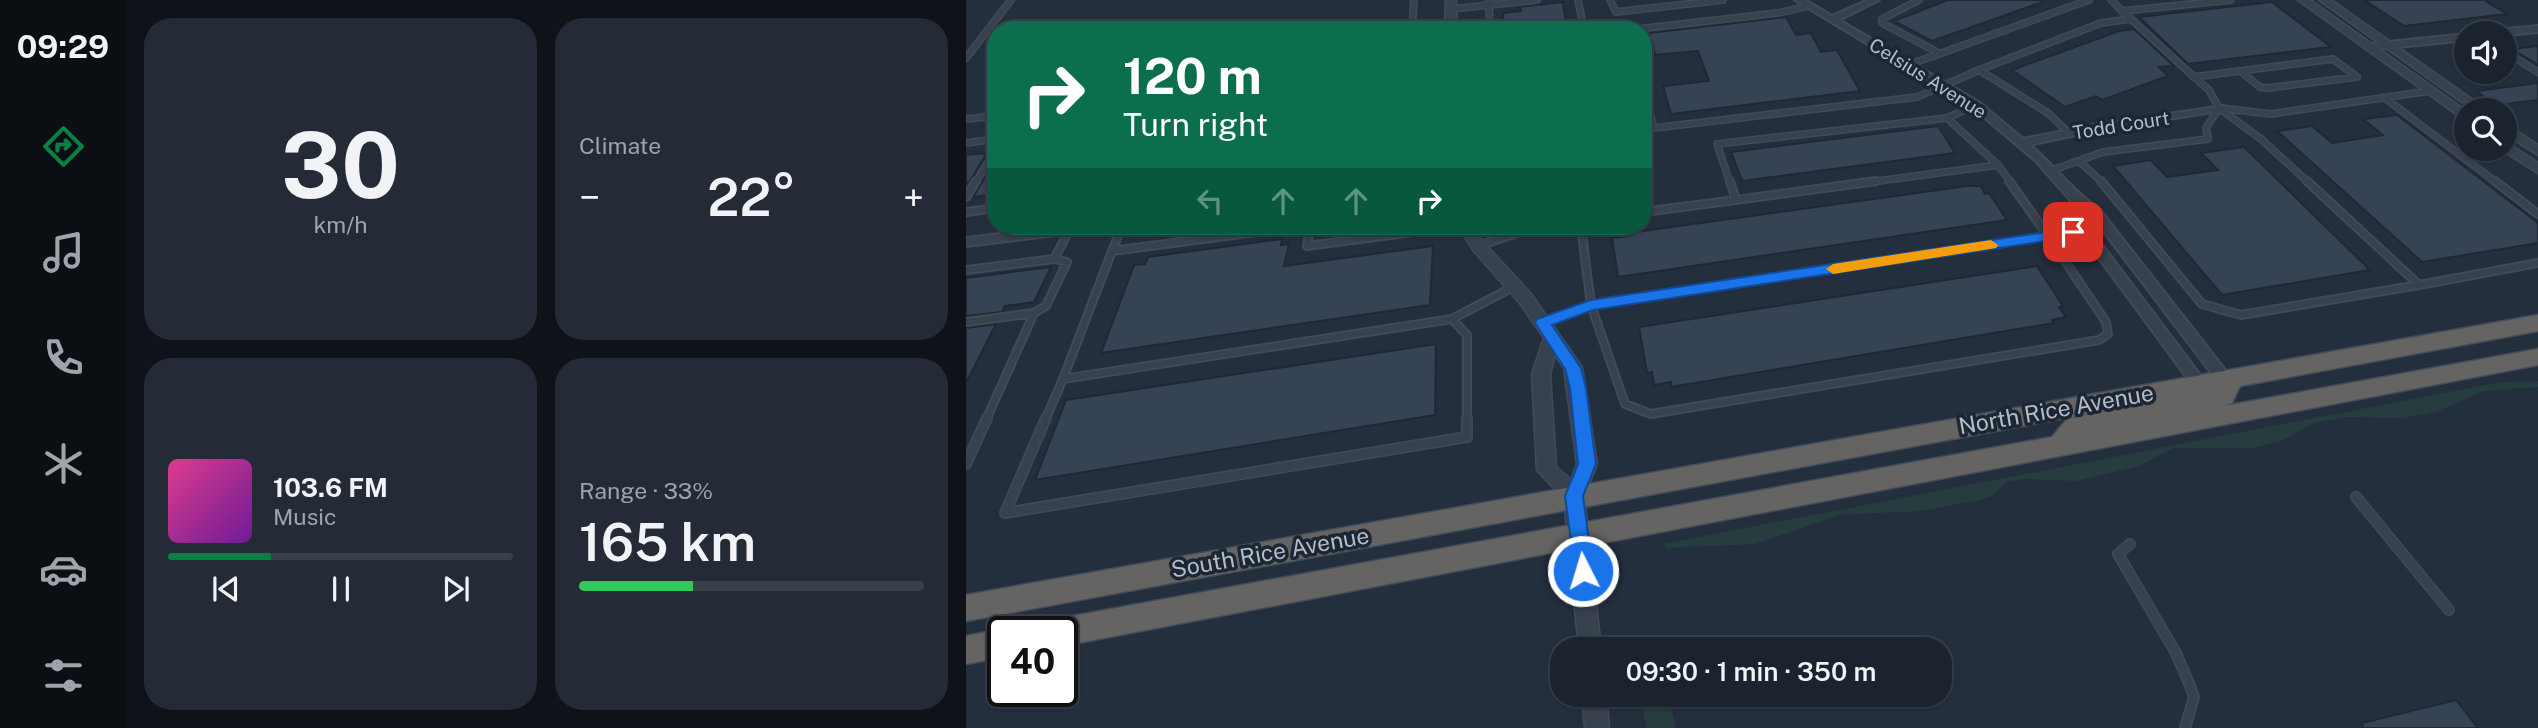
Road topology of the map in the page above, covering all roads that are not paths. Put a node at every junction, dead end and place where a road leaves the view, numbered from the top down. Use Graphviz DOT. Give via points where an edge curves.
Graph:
graph roads {
  1 [pos="1011,0"];
  2 [pos="1414,0"];
  3 [pos="1536,0"];
  4 [pos="1578,0"];
  5 [pos="1610,0"];
  6 [pos="1718,0"];
  7 [pos="1723,0"];
  8 [pos="1875,0"];
  9 [pos="1919,0"];
  10 [pos="2089,0"];
  11 [pos="2111,0"];
  12 [pos="2231,0"];
  13 [pos="2303,0"];
  14 [pos="2324,0"];
  15 [pos="1489,2"];
  16 [pos="1803,3"];
  17 [pos="1451,4"];
  18 [pos="2122,11"];
  19 [pos="2131,19"];
  20 [pos="1830,20"];
  21 [pos="995,21"];
  22 [pos="1413,21"];
  23 [pos="1490,21"];
  24 [pos="1582,21"];
  25 [pos="1652,27"];
  26 [pos="2538,29"];
  27 [pos="987,31"];
  28 [pos="2517,31"];
  29 [pos="2454,38"];
  30 [pos="2388,45"];
  31 [pos="2369,47"];
  32 [pos="1939,54"];
  33 [pos="966,58"];
  34 [pos="2517,59"];
  35 [pos="1911,64"];
  36 [pos="1979,70"];
  37 [pos="2240,71"];
  38 [pos="2538,72"];
  39 [pos="2194,77"];
  40 [pos="1945,84"];
  41 [pos="2430,92"];
  42 [pos="2385,98"];
  43 [pos="2464,98"];
  44 [pos="1976,105"];
  45 [pos="2219,108"];
  46 [pos="2454,109"];
  47 [pos="987,117"];
  48 [pos="1947,118"];
  49 [pos="966,119"];
  50 [pos="1652,121"];
  51 [pos="2069,133"];
  52 [pos="2517,136"];
  53 [pos="987,140"];
  54 [pos="966,143"];
  55 [pos="2022,144"];
  56 [pos="2538,151"];
  57 [pos="2517,154"];
  58 [pos="2079,161"];
  59 [pos="987,163"];
  60 [pos="1998,165"];
  61 [pos="2538,169"];
  62 [pos="2050,170"];
  63 [pos="966,197"];
  64 [pos="1736,200"];
  65 [pos="2077,200"];
  66 [pos="987,209"];
  67 [pos="1652,211"];
  68 [pos="966,212"];
  69 [pos="2538,214"];
  70 [pos="2085,231"];
  71 [pos="1020,235"];
  72 [pos="1070,235"];
  73 [pos="1118,235"];
  74 [pos="1230,235"];
  75 [pos="1309,235"];
  76 [pos="1385,235"];
  77 [pos="1471,235"];
  78 [pos="1511,235"];
  79 [pos="1582,235"];
  80 [pos="2048,236"];
  81 [pos="966,242"];
  82 [pos="1478,246"];
  83 [pos="1112,251"];
  84 [pos="1054,259"];
  85 [pos="2538,263"];
  86 [pos="966,270"];
  87 [pos="2419,285"];
  88 [pos="1516,286"];
  89 [pos="1591,305"];
  90 [pos="1034,313"];
  91 [pos="1451,319"];
  92 [pos="966,322"];
  93 [pos="2538,323"];
  94 [pos="1547,332"];
  95 [pos="2538,357"];
  96 [pos="1063,379"];
  97 [pos="2224,379"];
  98 [pos="2199,383"];
  99 [pos="2059,447"];
  100 [pos="966,464"];
  101 [pos="1574,496"];
  102 [pos="2356,496"];
  103 [pos="1580,536"];
  104 [pos="2130,544"];
  105 [pos="966,608"];
  106 [pos="2449,610"];
  107 [pos="1078,629"];
  108 [pos="1589,637"];
  109 [pos="987,646"];
  110 [pos="966,650"];
  111 [pos="1595,707"];
  112 [pos="1597,728"];
  113 [pos="2185,728"];
  1 -- 21 [label="lane"];
  2 -- 22 [label="lane"];
  3 -- 15 [label="lane"];
  4 -- 24 [label="lane"];
  5 -- 6 [label="lane" via="1616,12"];
  6 -- 7 [label="lane"];
  8 -- 20 [label="street"];
  9 -- 32 [label="lane" via="1882,23"];
  10 -- 32 [label="lane"];
  11 -- 18 [label="lane"];
  12 -- 18 [label="lane"];
  13 -- 31 [label="street"];
  14 -- 30 [label="street"];
  15 -- 17 [label="lane"];
  15 -- 23 [label="lane"];
  16 -- 20 [label="street, Celsius Avenue"];
  16 -- 25 [label="lane" via="1779,13"];
  18 -- 19 [label="lane"];
  19 -- 36 [label="lane" via="2101,23"];
  19 -- 39 [label="lane"];
  20 -- 35 [label="street, Celsius Avenue"];
  26 -- 28 [label="street"];
  27 -- 33 [label="lane"];
  29 -- 30 [label="street"];
  30 -- 31 [label="street"];
  30 -- 43 [label="street"];
  31 -- 41 [label="street"];
  32 -- 35 [label="lane"];
  34 -- 38 [label="lane"];
  35 -- 40 [label="street, Celsius Avenue"];
  36 -- 40 [label="lane"];
  36 -- 51 [label="lane" via="2048,113"];
  37 -- 37 [label="lane" via="2267,88 2357,77 2333,59"];
  37 -- 39 [label="lane"];
  39 -- 45 [label="lane" via="2209,90"];
  40 -- 44 [label="street, Celsius Avenue"];
  40 -- 50 [label="lane" via="1917,97 1654,128"];
  41 -- 42 [label="lane"];
  41 -- 46 [label="street"];
  42 -- 45 [label="lane" via="2271,114"];
  42 -- 69 [label="lane"];
  44 -- 48 [label="lane"];
  44 -- 55 [label="street, Celsius Avenue"];
  45 -- 51 [label="street, Todd Court"];
  45 -- 58 [label="lane" via="2206,128 2208,139 2103,152"];
  45 -- 87 [label="lane" via="2261,139"];
  47 -- 49 [label="lane"];
  48 -- 60 [label="lane"];
  48 -- 64 [label="lane" via="1717,144"];
  51 -- 55 [label="street, Todd Court"];
  52 -- 56 [label="street"];
  53 -- 54 [label="lane"];
  55 -- 62 [label="street, Celsius Avenue"];
  57 -- 61 [label="street"];
  58 -- 62 [label="lane"];
  58 -- 87 [label="lane" via="2109,188 2202,304 2241,315"];
  59 -- 63 [label="lane"];
  60 -- 64 [label="lane"];
  60 -- 80 [label="lane"];
  62 -- 65 [label="street, Celsius Avenue"];
  64 -- 67 [label="lane"];
  65 -- 70 [label="street, Celsius Avenue" via="2075,217"];
  65 -- 97 [label="street, Celsius Avenue" via="2096,214"];
  66 -- 68 [label="lane"];
  70 -- 80 [label="lane"];
  70 -- 98 [label="street, Celsius Avenue"];
  71 -- 81 [label="street"];
  72 -- 84 [label="lane"];
  73 -- 83 [label="lane"];
  74 -- 83 [label="lane"];
  75 -- 76 [label="lane" via="1307,246"];
  77 -- 82 [label="street"];
  78 -- 82 [label="lane"];
  79 -- 89 [label="lane"];
  80 -- 89 [label="lane"];
  80 -- 89 [label="lane" via="2106,322 2108,334 2099,340 1666,412 1639,412 1625,404"];
  82 -- 88 [label="street"];
  83 -- 96 [label="lane"];
  84 -- 86 [label="lane"];
  84 -- 90 [label="lane" via="1067,261 1046,306"];
  85 -- 87 [label="lane"];
  88 -- 91 [label="lane"];
  88 -- 94 [label="street"];
  89 -- 94 [label="lane"];
  90 -- 92 [label="lane"];
  90 -- 100 [label="lane"];
  91 -- 96 [label="lane"];
  91 -- 96 [label="lane" via="1467,335 1467,437 1005,513"];
  93 -- 97 [label="highway, North Rice Avenue"];
  94 -- 101 [label="street" via="1573,368 1578,388 1587,464"];
  94 -- 101 [label="street" via="1541,374 1547,470"];
  95 -- 99 [label="highway, North Rice Avenue"];
  97 -- 98 [label="highway, North Rice Avenue"];
  97 -- 99 [label="highway" via="2229,388 2224,397 2076,426"];
  98 -- 101 [label="highway, North Rice Avenue"];
  99 -- 103 [label="highway, North Rice Avenue"];
  101 -- 103 [label="street"];
  101 -- 105 [label="highway, South Rice Avenue"];
  102 -- 106 [label="lane"];
  103 -- 107 [label="highway, South Rice Avenue"];
  103 -- 108 [label="street"];
  104 -- 113 [label="lane" via="2119,554 2176,653 2194,697"];
  109 -- 110 [label="highway"];
  111 -- 112 [label="street"];
}
